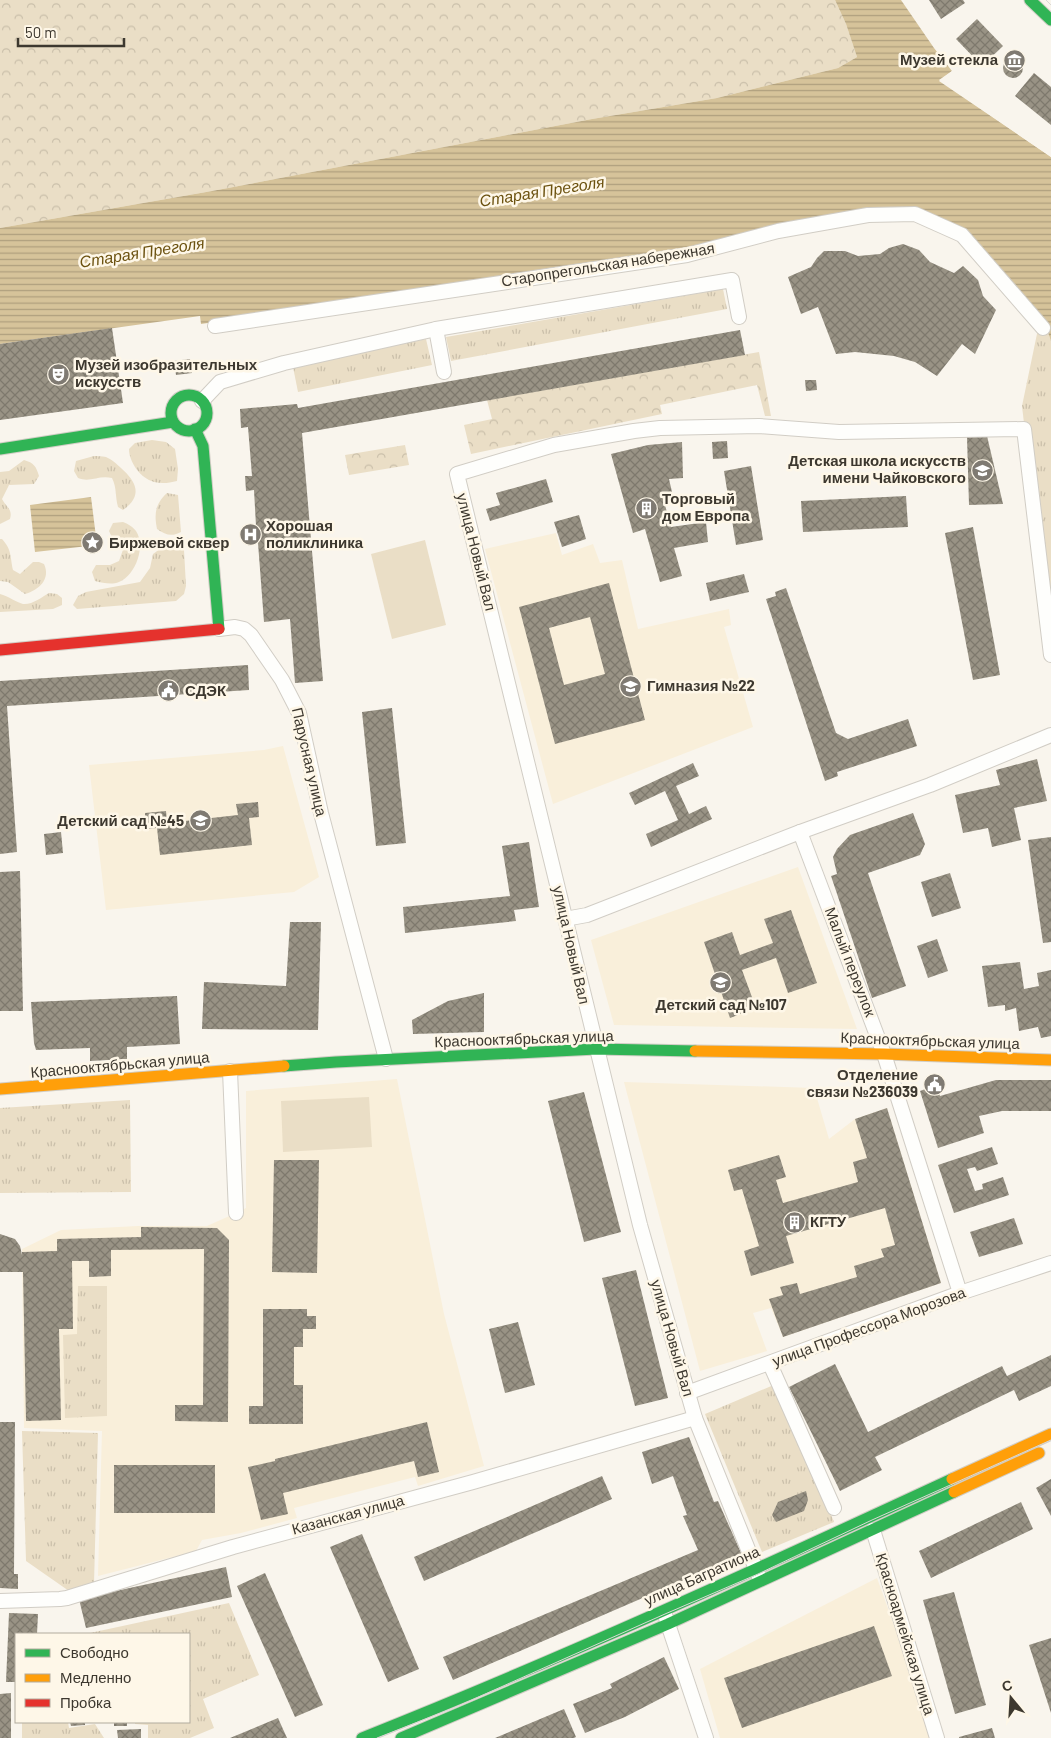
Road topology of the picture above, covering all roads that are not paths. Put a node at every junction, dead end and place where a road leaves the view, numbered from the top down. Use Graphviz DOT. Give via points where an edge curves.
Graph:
graph roads {
  1 [pos="1030,0"];
  2 [pos="1051,20"];
  3 [pos="739,317"];
  4 [pos="215,326"];
  5 [pos="1043,328"];
  6 [pos="436,329"];
  7 [pos="444,372"];
  8 [pos="202,401"];
  9 [pos="174,422"];
  10 [pos="195,429"];
  11 [pos="0,449"];
  12 [pos="219,629"];
  13 [pos="0,650"];
  14 [pos="1051,655"];
  15 [pos="1051,735"];
  16 [pos="800,832"];
  17 [pos="565,919"];
  18 [pos="596,1049"];
  19 [pos="884,1054"];
  20 [pos="386,1059"];
  21 [pos="1051,1060"];
  22 [pos="230,1071"];
  23 [pos="0,1090"];
  24 [pos="236,1213"];
  25 [pos="1051,1263"];
  26 [pos="960,1293"];
  27 [pos="770,1364"];
  28 [pos="687,1392"];
  29 [pos="696,1418"];
  30 [pos="1051,1434"];
  31 [pos="1051,1448"];
  32 [pos="834,1508"];
  33 [pos="873,1530"];
  34 [pos="759,1576"];
  35 [pos="0,1601"];
  36 [pos="663,1610"];
  37 [pos="668,1624"];
  38 [pos="433,1725"];
  39 [pos="362,1738"];
  40 [pos="401,1738"];
  41 [pos="706,1738"];
  42 [pos="937,1738"];
  1 -- 2 [label="street"];
  3 -- 6 [label="street" via="732,280"];
  4 -- 5 [label="street, Старопрегольская набережная" via="687,255 778,231 868,215 915,214 962,235"];
  6 -- 7 [label="street"];
  6 -- 8 [label="street" via="284,363 220,382"];
  8 -- 9 [label="street" via="192,395 181,396 171,410"];
  8 -- 10 [label="street" via="206,416"];
  9 -- 10 [label="street" via="183,429"];
  9 -- 11 [label="street"];
  10 -- 12 [label="street" via="203,446"];
  12 -- 13 [label="street, Парусная улица"];
  12 -- 20 [label="street, Парусная улица" via="235,627 244,629 251,636 282,680 299,713 321,813"];
  14 -- 17 [label="street, улица Новый Вал" via="1024,429 838,432 759,426 634,430 554,445 457,474"];
  15 -- 16 [label="street" via="930,785"];
  16 -- 17 [label="street" via="587,915"];
  16 -- 19 [label="street, Малый переулок"];
  17 -- 18 [label="street, улица Новый Вал"];
  18 -- 19 [label="street, Краснооктябрьская улица"];
  18 -- 20 [label="street, Краснооктябрьская улица"];
  18 -- 28 [label="street, улица Новый Вал" via="640,1225"];
  19 -- 21 [label="street, Краснооктябрьская улица"];
  19 -- 26 [label="street, Малый переулок"];
  20 -- 22 [label="street, Краснооктябрьская улица"];
  22 -- 23 [label="street, Краснооктябрьская улица"];
  22 -- 24 [label="street"];
  25 -- 26 [label="street, улица Профессора Морозова"];
  26 -- 27 [label="street, улица Профессора Морозова"];
  27 -- 28 [label="street, улица Профессора Морозова"];
  27 -- 32 [label="street"];
  28 -- 29 [label="street, улица Новый Вал"];
  29 -- 34 [label="street, улица Новый Вал"];
  29 -- 35 [label="street, Казанская улица" via="233,1547 67,1598"];
  30 -- 34 [label="street, улица Багратиона"];
  31 -- 33 [label="street, улица Багратиона"];
  33 -- 34 [label="street, улица Багратиона"];
  33 -- 42 [label="street, Красноармейская улица"];
  34 -- 36 [label="street, улица Багратиона"];
  34 -- 37 [label="street, улица Багратиона"];
  36 -- 37 [label="street"];
  36 -- 38 [label="street, улица Багратиона"];
  37 -- 38 [label="street, улица Багратиона"];
  37 -- 41 [label="street"];
  38 -- 39 [label="street, улица Багратиона"];
  38 -- 40 [label="street, улица Багратиона"];
}
